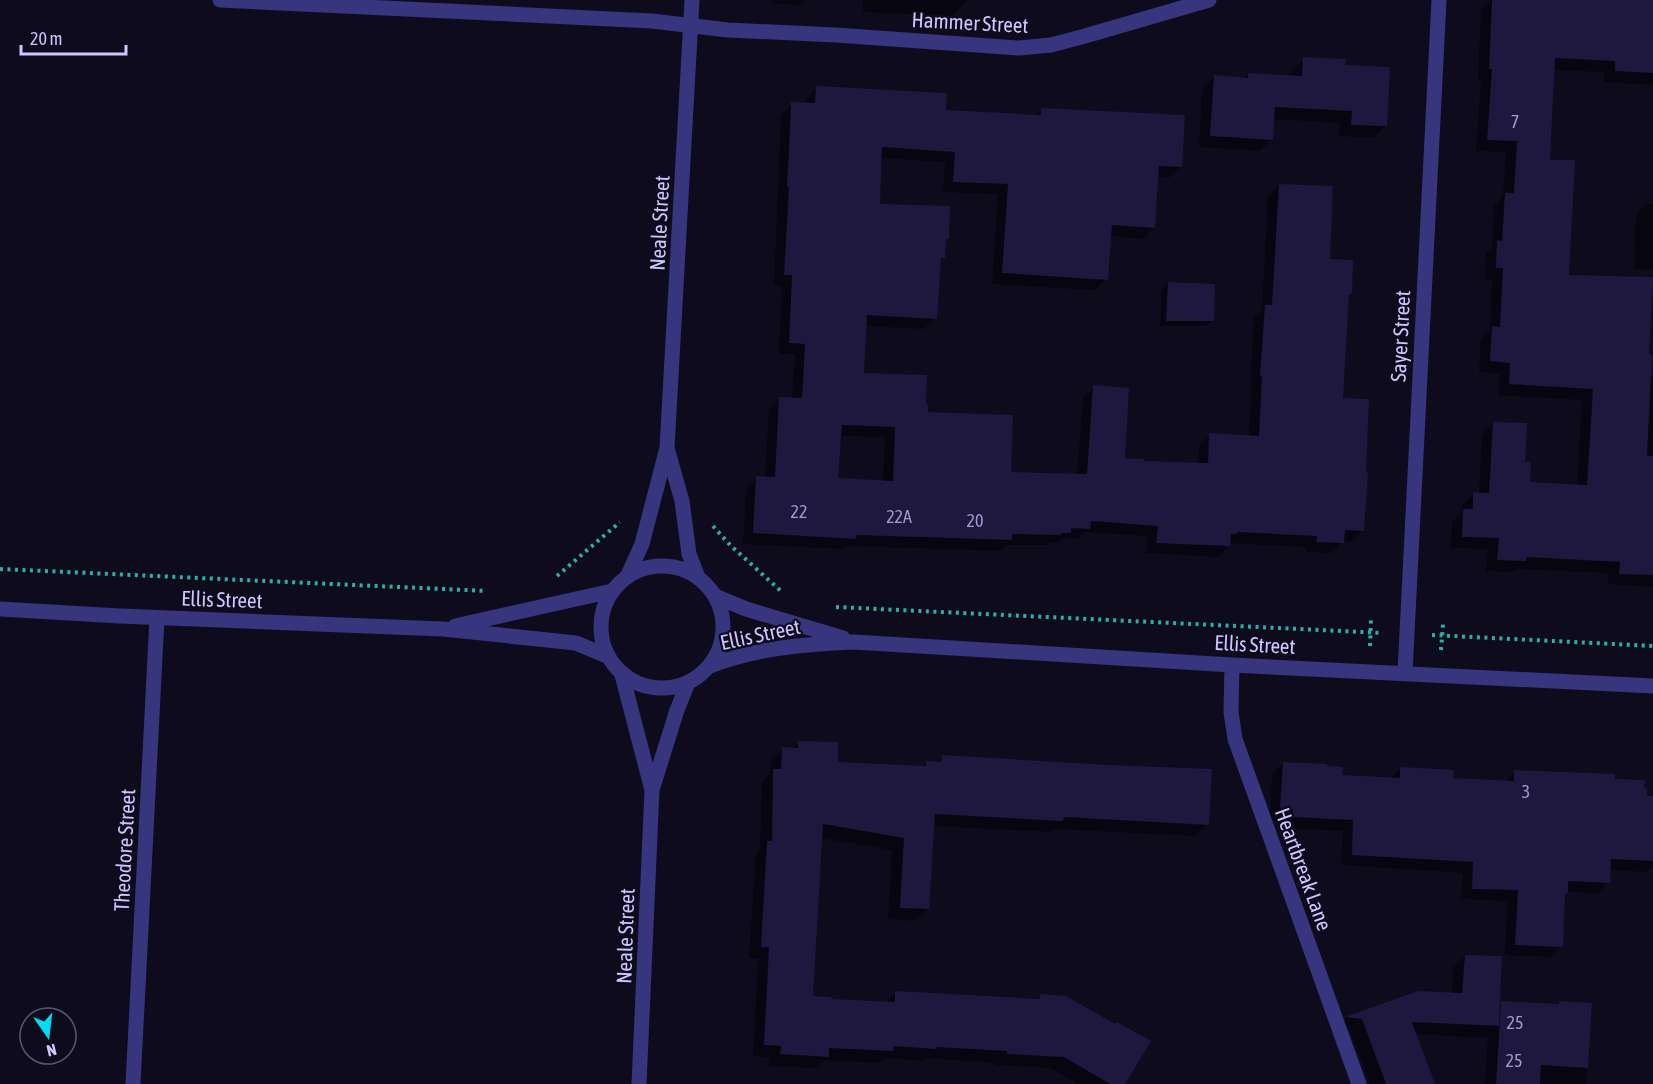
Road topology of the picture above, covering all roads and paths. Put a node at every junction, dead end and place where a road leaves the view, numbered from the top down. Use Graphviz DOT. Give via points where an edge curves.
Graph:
graph roads {
  1 [pos="220,0"];
  2 [pos="692,0"];
  3 [pos="1209,0"];
  4 [pos="1438,0"];
  5 [pos="691,26"];
  6 [pos="667,447"];
  7 [pos="649,513"];
  8 [pos="684,513"];
  9 [pos="0,569"];
  10 [pos="627,577"];
  11 [pos="698,577"];
  12 [pos="551,580"];
  13 [pos="487,591"];
  14 [pos="612,591"];
  15 [pos="784,594"];
  16 [pos="715,596"];
  17 [pos="833,607"];
  18 [pos="0,609"];
  19 [pos="157,618"];
  20 [pos="443,629"];
  21 [pos="1407,634"];
  22 [pos="854,642"];
  23 [pos="1653,646"];
  24 [pos="607,656"];
  25 [pos="1232,665"];
  26 [pos="710,666"];
  27 [pos="1405,673"];
  28 [pos="622,675"];
  29 [pos="688,683"];
  30 [pos="1653,686"];
  31 [pos="652,790"];
  32 [pos="134,1084"];
  33 [pos="639,1084"];
  34 [pos="1359,1084"];
  1 -- 5 [label="street, Hammer Street"];
  2 -- 5 [label="street, Neale Street"];
  3 -- 5 [label="street, Hammer Street" via="1051,45 1019,48"];
  4 -- 21 [label="street, Sayer Street"];
  5 -- 6 [label="street, Neale Street"];
  6 -- 7 [label="street, Neale Street"];
  6 -- 8 [label="street, Neale Street"];
  7 -- 10 [label="street, Neale Street" via="642,544"];
  7 -- 12 [label="path" via="633,512 627,516"];
  8 -- 11 [label="street, Neale Street" via="689,554"];
  8 -- 15 [label="path" via="702,516"];
  9 -- 13 [label="path"];
  10 -- 11 [label="street" via="644,568 662,566"];
  10 -- 14 [label="street"];
  11 -- 16 [label="street"];
  14 -- 20 [label="street, Ellis Street"];
  14 -- 24 [label="street" via="600,623"];
  16 -- 22 [label="street, Ellis Street"];
  16 -- 26 [label="street" via="724,632 720,650"];
  17 -- 21 [label="path"];
  18 -- 19 [label="street, Ellis Street"];
  19 -- 20 [label="street, Ellis Street"];
  19 -- 32 [label="street, Theodore Street"];
  20 -- 24 [label="street, Ellis Street" via="576,644"];
  21 -- 23 [label="path"];
  21 -- 27 [label="street, Sayer Street"];
  22 -- 25 [label="street, Ellis Street"];
  22 -- 26 [label="street, Ellis Street" via="774,650 733,657"];
  24 -- 28 [label="street"];
  25 -- 27 [label="street, Ellis Street"];
  25 -- 34 [label="street, Heartbreak Lane" via="1235,739"];
  26 -- 29 [label="street"];
  27 -- 30 [label="street, Ellis Street"];
  28 -- 29 [label="street" via="652,688 669,689"];
  28 -- 31 [label="street, Neale Street"];
  29 -- 31 [label="street, Neale Street"];
  31 -- 33 [label="street, Neale Street"];
}
